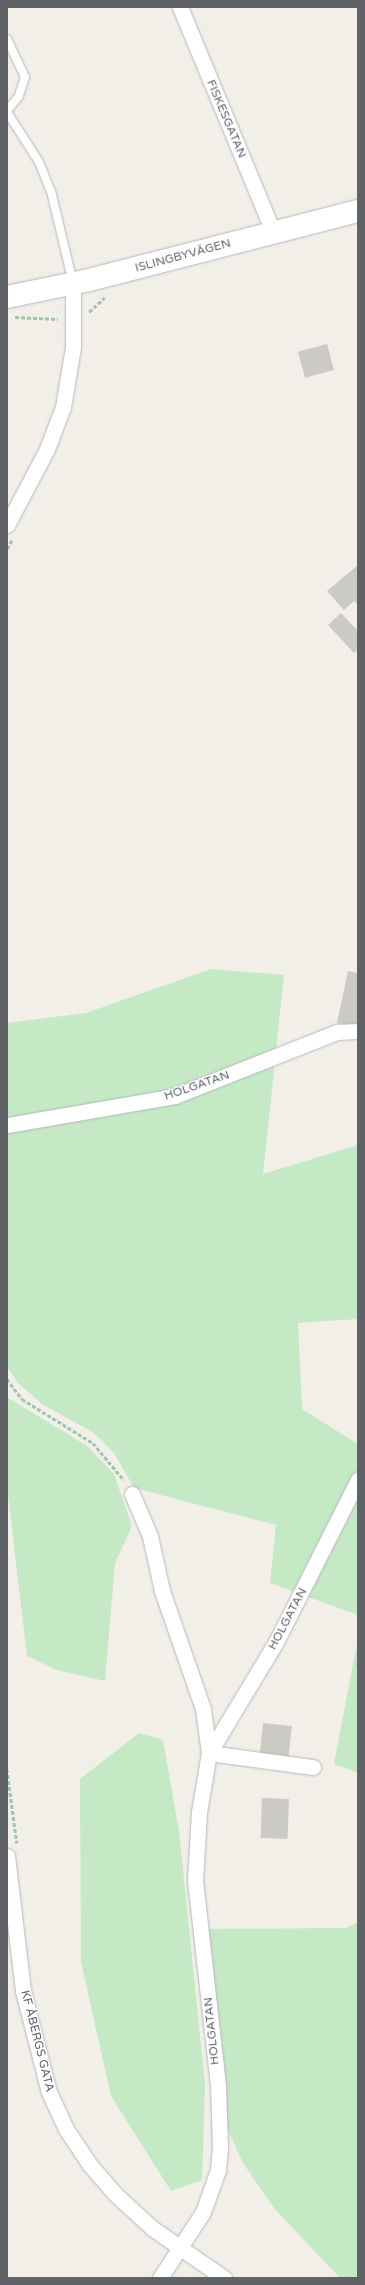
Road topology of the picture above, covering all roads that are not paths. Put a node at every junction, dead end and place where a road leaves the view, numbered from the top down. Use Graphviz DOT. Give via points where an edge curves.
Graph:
graph roads {
  1 [pos="180,7"];
  2 [pos="7,39"];
  3 [pos="7,112"];
  4 [pos="358,211"];
  5 [pos="273,232"];
  6 [pos="73,284"];
  7 [pos="7,298"];
  8 [pos="7,525"];
  9 [pos="358,1031"];
  10 [pos="7,1125"];
  11 [pos="358,1480"];
  12 [pos="132,1494"];
  13 [pos="209,1753"];
  14 [pos="313,1767"];
  15 [pos="12,1851"];
  16 [pos="179,2249"];
  17 [pos="160,2278"];
  18 [pos="224,2278"];
  1 -- 5 [label="street, FISKESGATAN"];
  2 -- 3 [label="lane" via="25,76 19,96"];
  3 -- 6 [label="lane" via="39,162 52,194"];
  4 -- 5 [label="street, ISLINGBYVÄGEN"];
  5 -- 6 [label="street, ISLINGBYVÄGEN"];
  6 -- 7 [label="street, ISLINGBYVÄGEN"];
  6 -- 8 [label="street" via="73,347 63,407 47,449"];
  9 -- 10 [label="street, HOLGATAN" via="337,1032 175,1096"];
  11 -- 13 [label="street, HOLGATAN" via="276,1642"];
  12 -- 13 [label="street, HOLGATAN" via="150,1536 162,1591 202,1709"];
  13 -- 14 [label="street"];
  13 -- 16 [label="street, HOLGATAN" via="199,1812 195,1881 218,2085 220,2147 218,2170 208,2199"];
  15 -- 16 [label="street, KF ÅBERGS GATA" via="23,1991 49,2092 66,2129 90,2165 114,2193"];
  16 -- 17 [label="street, HOLGATAN"];
  16 -- 18 [label="street"];
}
